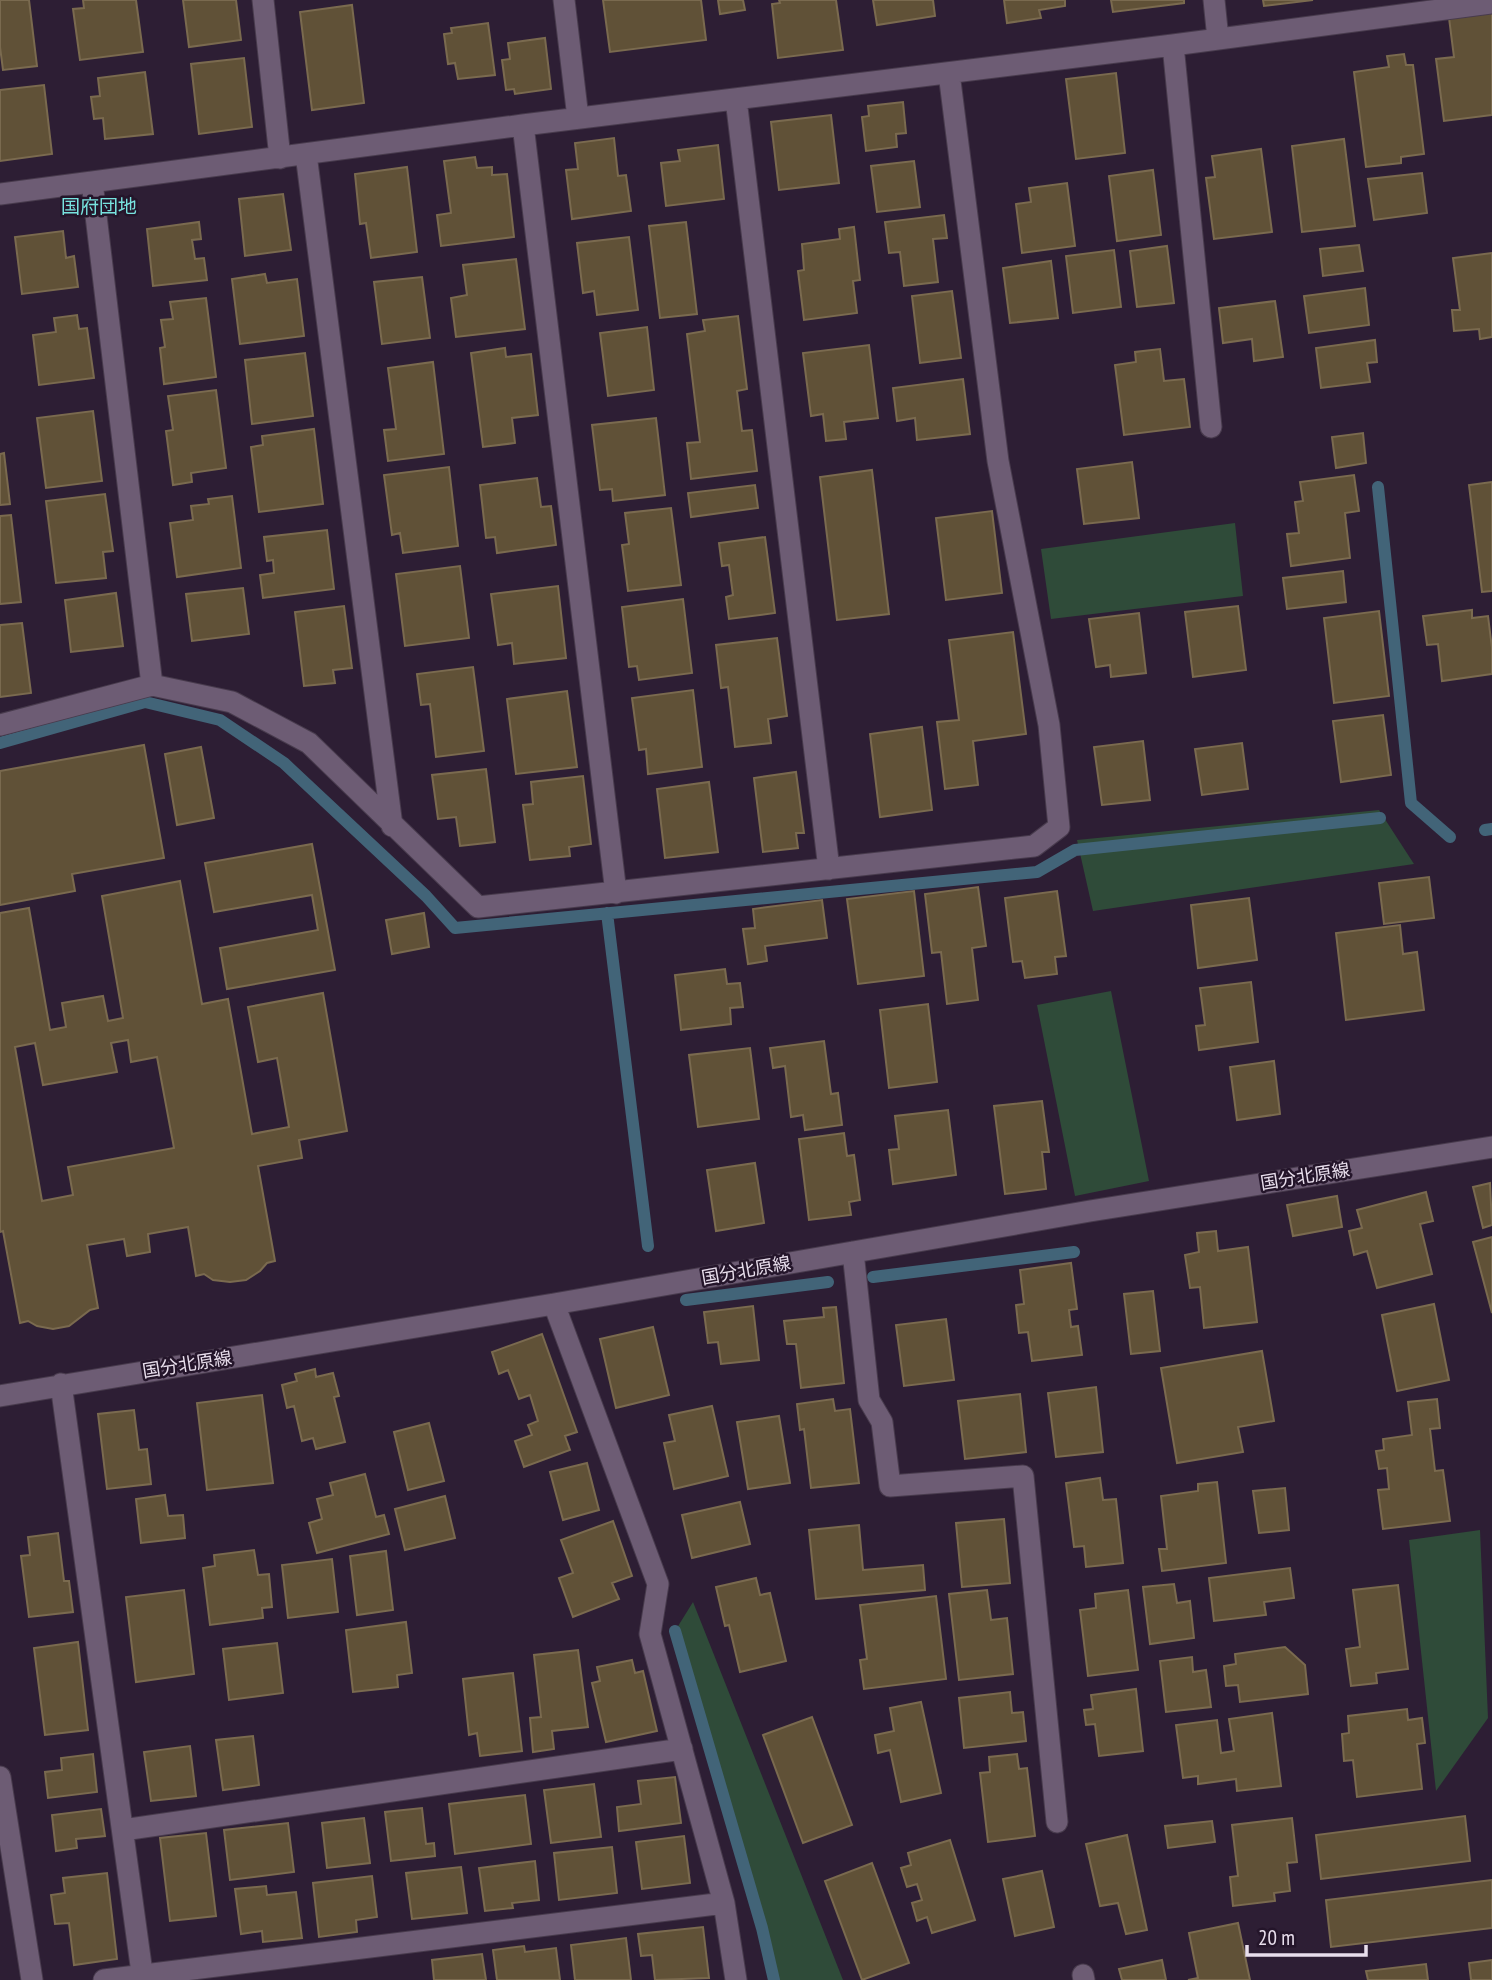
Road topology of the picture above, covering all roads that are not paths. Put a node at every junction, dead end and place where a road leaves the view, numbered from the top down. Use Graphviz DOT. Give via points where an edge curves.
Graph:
graph roads {
  1 [pos="263,0"];
  2 [pos="564,0"];
  3 [pos="1214,0"];
  4 [pos="1492,3"];
  5 [pos="1218,39"];
  6 [pos="1173,45"];
  7 [pos="949,73"];
  8 [pos="736,99"];
  9 [pos="578,118"];
  10 [pos="523,125"];
  11 [pos="306,154"];
  12 [pos="280,158"];
  13 [pos="92,182"];
  14 [pos="0,194"];
  15 [pos="1211,427"];
  16 [pos="152,685"];
  17 [pos="0,725"];
  18 [pos="392,826"];
  19 [pos="830,869"];
  20 [pos="616,893"];
  21 [pos="1492,1147"];
  22 [pos="853,1252"];
  23 [pos="554,1304"];
  24 [pos="61,1384"];
  25 [pos="0,1395"];
  26 [pos="682,1749"];
  27 [pos="0,1777"];
  28 [pos="1057,1822"];
  29 [pos="123,1830"];
  30 [pos="724,1903"];
  31 [pos="143,1978"];
  32 [pos="32,1980"];
  33 [pos="104,1980"];
  34 [pos="736,1980"];
  1 -- 12 [label="street"];
  2 -- 9 [label="street"];
  3 -- 5 [label="street"];
  4 -- 5 [label="street"];
  5 -- 6 [label="street"];
  6 -- 7 [label="street"];
  6 -- 15 [label="street"];
  7 -- 8 [label="street"];
  7 -- 19 [label="street" via="998,461 1049,725 1059,827 1034,846"];
  8 -- 9 [label="street"];
  8 -- 19 [label="street"];
  9 -- 10 [label="street"];
  10 -- 11 [label="street"];
  10 -- 20 [label="street"];
  11 -- 12 [label="street"];
  11 -- 18 [label="street"];
  12 -- 13 [label="street"];
  13 -- 14 [label="street"];
  13 -- 16 [label="street"];
  16 -- 17 [label="street"];
  16 -- 18 [label="street" via="232,702 309,743"];
  18 -- 20 [label="street" via="478,907"];
  19 -- 20 [label="street"];
  21 -- 22 [label="street, 国分北原線"];
  22 -- 23 [label="street, 国分北原線"];
  22 -- 28 [label="street" via="869,1399 882,1422 890,1486 1023,1476"];
  23 -- 24 [label="street, 国分北原線"];
  23 -- 26 [label="street" via="658,1584 650,1634"];
  24 -- 25 [label="street, 国分北原線"];
  24 -- 29 [label="street"];
  26 -- 29 [label="street"];
  26 -- 30 [label="street"];
  27 -- 32 [label="street"];
  29 -- 31 [label="street"];
  30 -- 31 [label="street"];
  30 -- 34 [label="street"];
  31 -- 33 [label="street"];
}
